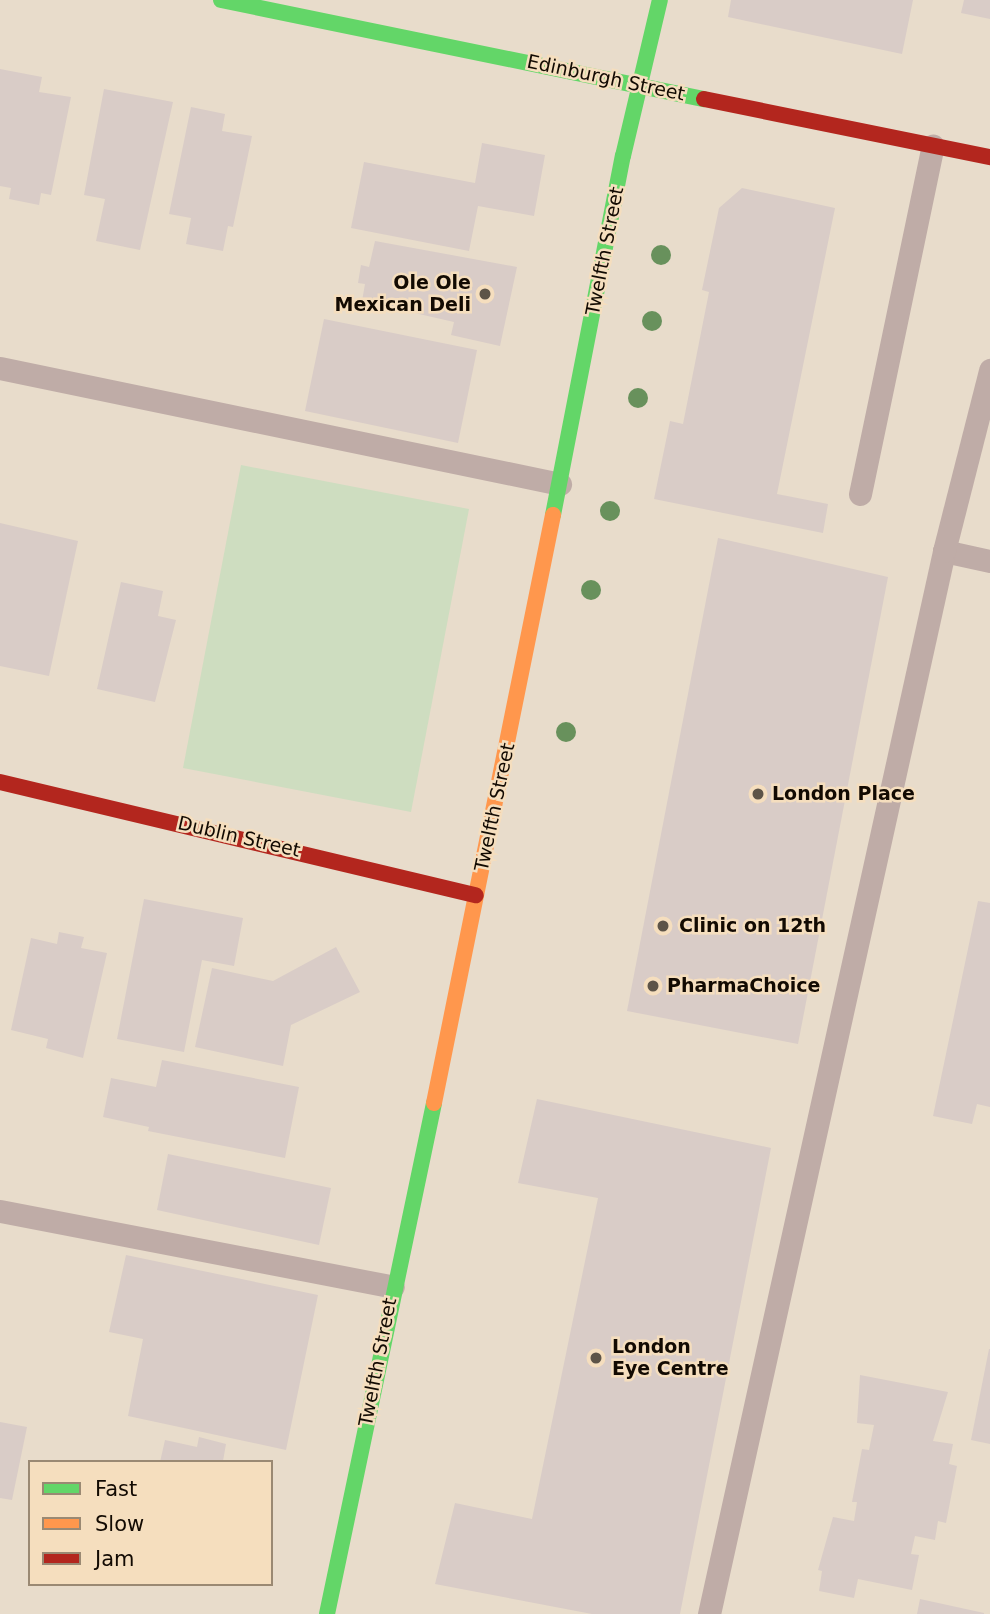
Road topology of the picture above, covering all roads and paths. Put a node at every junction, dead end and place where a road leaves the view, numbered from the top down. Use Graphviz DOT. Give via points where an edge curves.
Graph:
graph roads {
  1 [pos="221,0"];
  2 [pos="660,0"];
  3 [pos="639,84"];
  4 [pos="933,146"];
  5 [pos="990,157"];
  6 [pos="0,368"];
  7 [pos="990,370"];
  8 [pos="560,484"];
  9 [pos="860,494"];
  10 [pos="944,551"];
  11 [pos="990,561"];
  12 [pos="0,782"];
  13 [pos="476,895"];
  14 [pos="0,1211"];
  15 [pos="393,1287"];
  16 [pos="327,1614"];
  17 [pos="709,1614"];
  1 -- 3 [label="street, Edinburgh Street"];
  2 -- 3 [label="street, Twelfth Street"];
  3 -- 4 [label="street, Edinburgh Street"];
  3 -- 8 [label="street, Twelfth Street"];
  4 -- 5 [label="street, Edinburgh Street"];
  4 -- 9 [label="lane"];
  6 -- 8 [label="lane"];
  7 -- 10 [label="lane"];
  8 -- 13 [label="street, Twelfth Street"];
  10 -- 11 [label="lane"];
  10 -- 17 [label="lane"];
  12 -- 13 [label="street, Dublin Street"];
  13 -- 15 [label="street, Twelfth Street"];
  14 -- 15 [label="lane"];
  15 -- 16 [label="street, Twelfth Street"];
}
